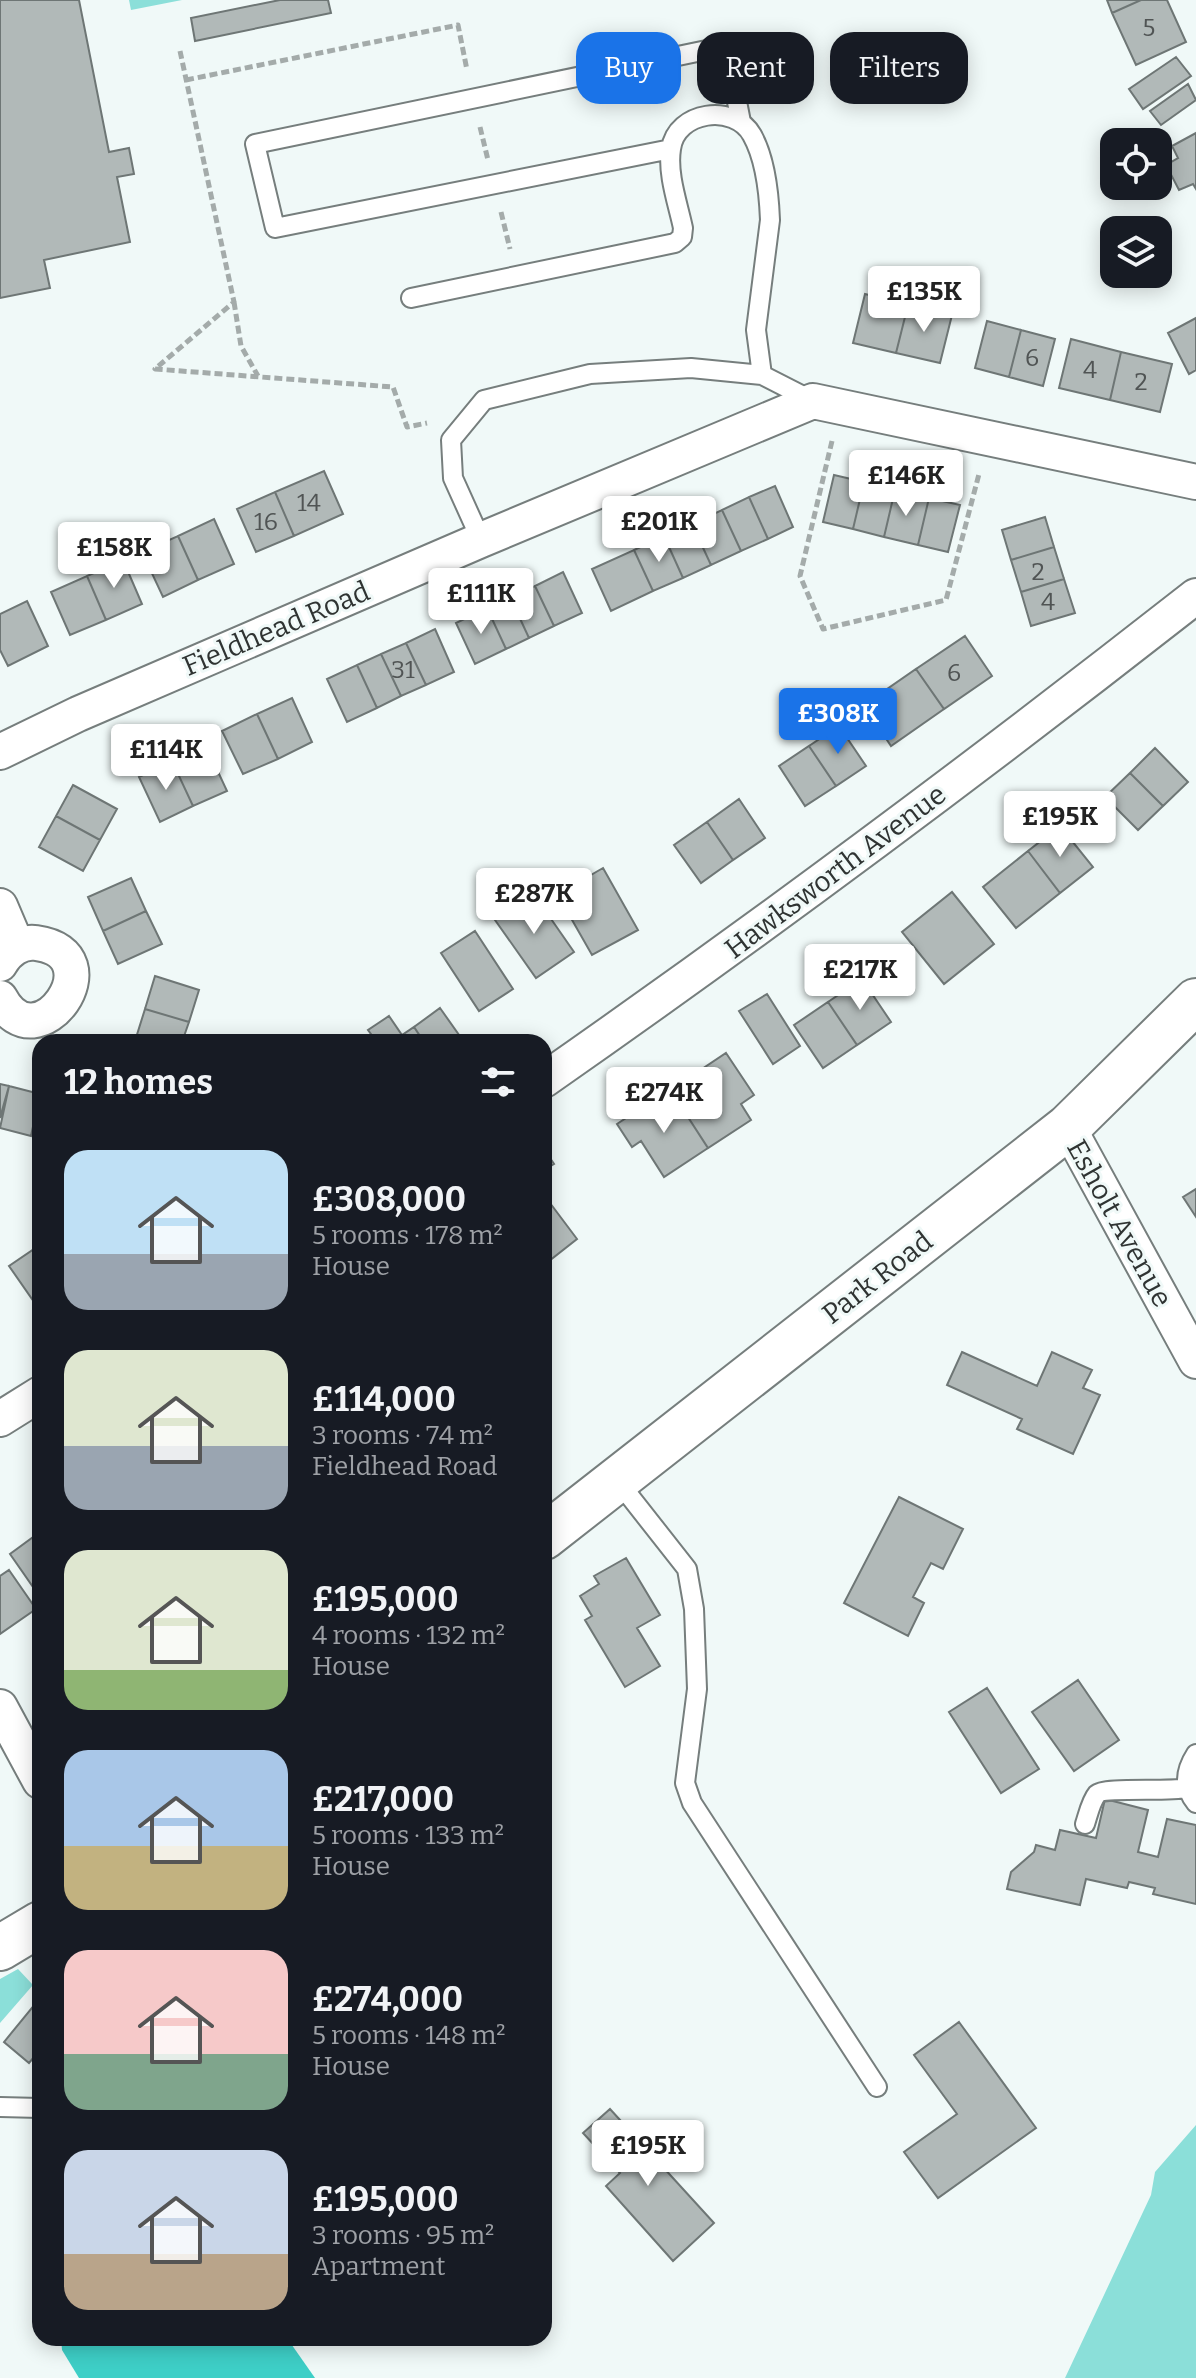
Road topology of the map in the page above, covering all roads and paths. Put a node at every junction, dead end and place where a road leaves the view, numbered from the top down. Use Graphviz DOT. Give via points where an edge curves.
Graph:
graph roads {
  1 [pos="180,51"];
  2 [pos="186,80"];
  3 [pos="473,100"];
  4 [pos="741,122"];
  5 [pos="671,149"];
  6 [pos="494,185"];
  7 [pos="517,277"];
  8 [pos="411,298"];
  9 [pos="234,302"];
  10 [pos="762,375"];
  11 [pos="259,377"];
  12 [pos="827,404"];
  13 [pos="467,416"];
  14 [pos="988,438"];
  15 [pos="1196,482"];
  16 [pos="481,540"];
  17 [pos="1196,596"];
  18 [pos="0,752"];
  19 [pos="0,906"];
  20 [pos="9,955"];
  21 [pos="0,998"];
  22 [pos="1196,1001"];
  23 [pos="552,1074"];
  24 [pos="1068,1127"];
  25 [pos="1196,1361"];
  26 [pos="32,1399"];
  27 [pos="0,1419"];
  28 [pos="617,1480"];
  29 [pos="552,1531"];
  30 [pos="0,1707"];
  31 [pos="1196,1754"];
  32 [pos="32,1766"];
  33 [pos="1191,1795"];
  34 [pos="1085,1824"];
  35 [pos="32,1929"];
  36 [pos="0,1948"];
  37 [pos="877,2087"];
  38 [pos="0,2107"];
  39 [pos="32,2108"];
  1 -- 2 [label="path"];
  2 -- 3 [label="path" via="458,25"];
  2 -- 9 [label="path"];
  3 -- 4 [label="lane" via="726,46"];
  3 -- 6 [label="path"];
  3 -- 6 [label="lane" via="255,144 275,228"];
  4 -- 5 [label="lane" via="723,115 702,116 685,123"];
  4 -- 10 [label="lane" via="755,144 769,204 756,330"];
  5 -- 6 [label="lane"];
  5 -- 7 [label="lane" via="683,228 675,243"];
  6 -- 7 [label="path"];
  7 -- 8 [label="lane"];
  9 -- 11 [label="path" via="241,346"];
  9 -- 11 [label="path" via="155,369"];
  10 -- 12 [label="lane"];
  10 -- 13 [label="lane" via="691,368 590,374 484,400"];
  11 -- 13 [label="path" via="393,387 407,427"];
  12 -- 14 [label="street"];
  12 -- 14 [label="path" via="800,576 823,629 946,600"];
  12 -- 16 [label="street, Fieldhead Road"];
  13 -- 16 [label="lane" via="451,440 453,478"];
  14 -- 15 [label="street"];
  16 -- 18 [label="street, Fieldhead Road"];
  17 -- 23 [label="street, Hawksworth Avenue" via="725,953"];
  19 -- 20 [label="street"];
  20 -- 21 [label="street" via="39,944 59,952 72,980 68,997 53,1014 41,1018 16,1014"];
  22 -- 24 [label="main road, Park Road"];
  24 -- 25 [label="street, Esholt Avenue"];
  24 -- 28 [label="main road, Park Road"];
  26 -- 27 [label="street"];
  28 -- 29 [label="main road, Park Road"];
  28 -- 37 [label="lane" via="687,1569 697,1689 685,1783 692,1803"];
  30 -- 32 [label="street"];
  31 -- 33 [label="lane" via="1187,1773"];
  33 -- 34 [label="lane" via="1106,1789 1097,1794"];
  35 -- 36 [label="main road"];
  38 -- 39 [label="lane"];
}
